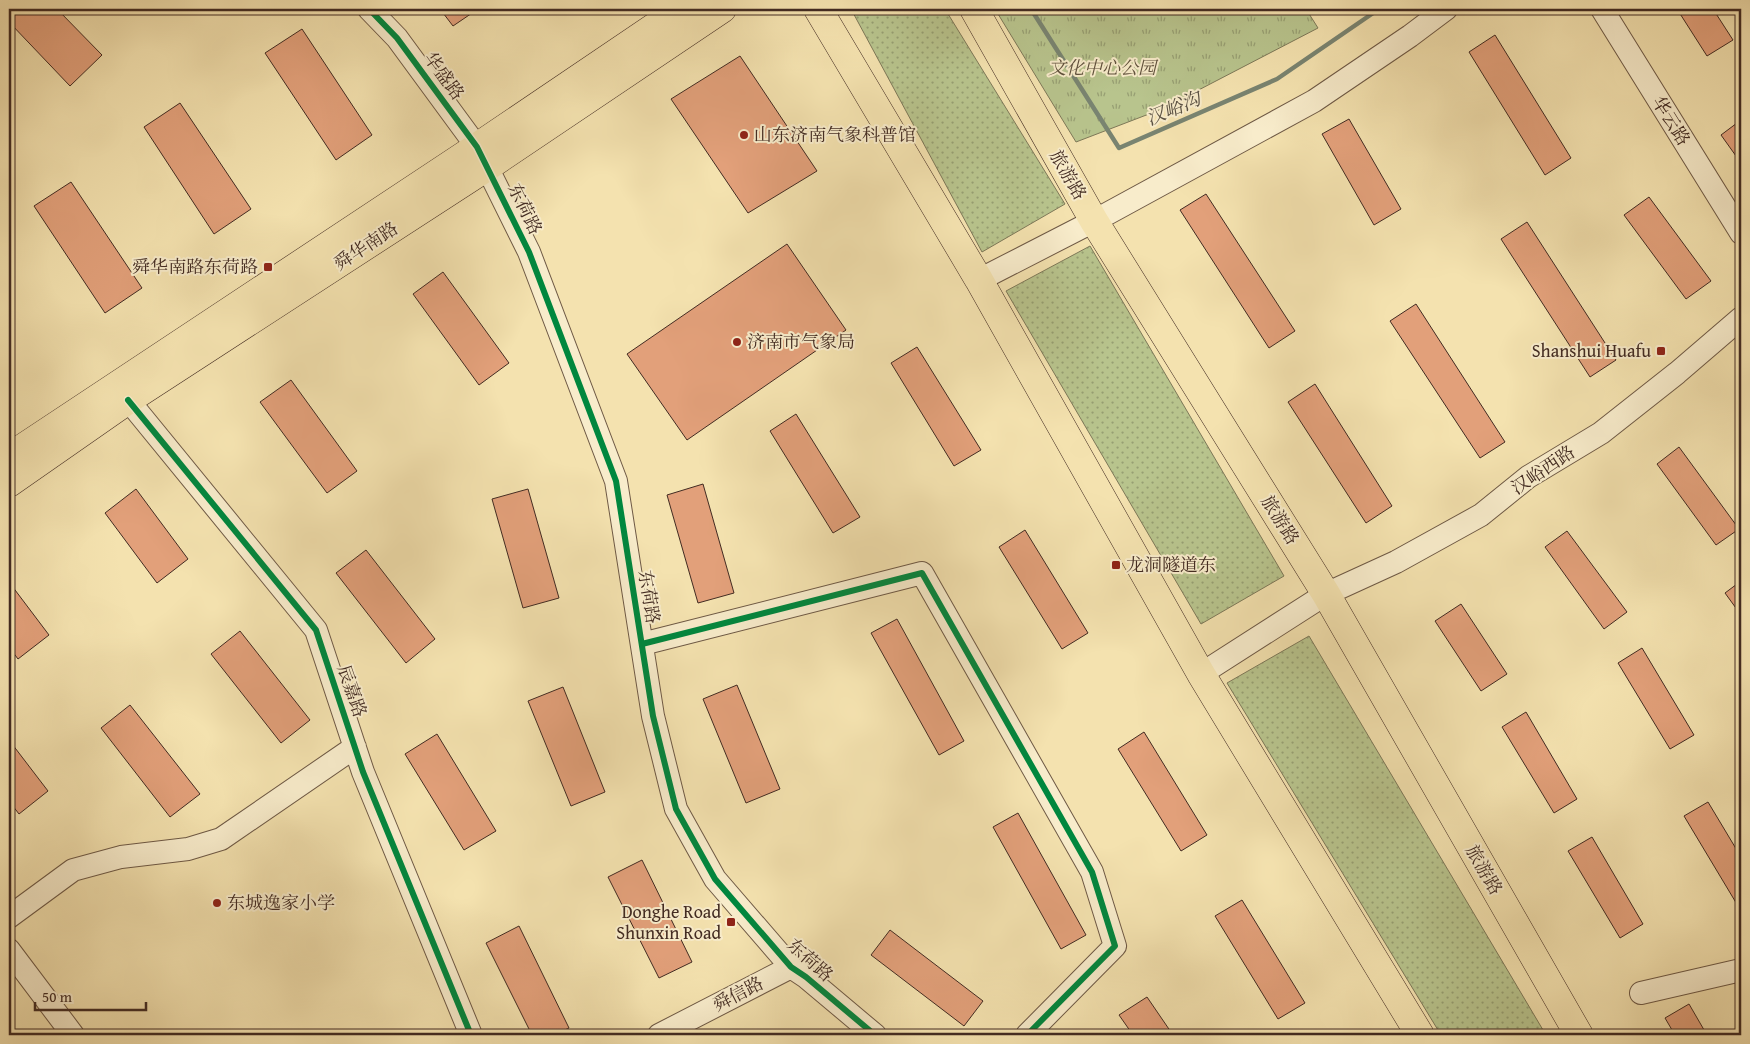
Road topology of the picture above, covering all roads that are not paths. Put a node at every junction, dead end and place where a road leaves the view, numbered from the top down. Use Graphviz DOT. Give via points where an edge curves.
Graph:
graph roads {
  1 [pos="369,9"];
  2 [pos="681,9"];
  3 [pos="722,9"];
  4 [pos="818,9"];
  5 [pos="974,9"];
  6 [pos="1446,9"];
  7 [pos="1602,9"];
  8 [pos="482,157"];
  9 [pos="1094,221"];
  10 [pos="1741,233"];
  11 [pos="979,280"];
  12 [pos="1741,318"];
  13 [pos="128,400"];
  14 [pos="9,457"];
  15 [pos="9,482"];
  16 [pos="1326,594"];
  17 [pos="642,644"];
  18 [pos="1201,674"];
  19 [pos="355,747"];
  20 [pos="9,917"];
  21 [pos="9,950"];
  22 [pos="791,967"];
  23 [pos="1741,970"];
  24 [pos="1641,993"];
  25 [pos="72,1035"];
  26 [pos="471,1035"];
  27 [pos="659,1035"];
  28 [pos="875,1035"];
  29 [pos="1026,1035"];
  30 [pos="1420,1035"];
  31 [pos="1579,1035"];
  1 -- 8 [label="street, 华盛路" via="397,38"];
  2 -- 8 [label="main road, 舜华南路"];
  3 -- 8 [label="main road, 舜华南路"];
  4 -- 11 [label="main road"];
  5 -- 9 [label="main road, 旅游路"];
  6 -- 9 [label="street" via="1314,102"];
  7 -- 10 [label="street, 华云路"];
  8 -- 13 [label="main road, 舜华南路"];
  8 -- 14 [label="main road, 舜华南路"];
  8 -- 17 [label="street, 东荷路" via="529,252 616,481"];
  9 -- 11 [label="street"];
  9 -- 16 [label="main road, 旅游路"];
  11 -- 18 [label="main road"];
  12 -- 16 [label="street, 汉峪西路" via="1601,433 1528,477 1481,514 1396,562"];
  13 -- 15 [label="main road, 舜华南路"];
  13 -- 19 [label="street, 辰嘉路" via="316,630"];
  16 -- 18 [label="street, 汉峪西路"];
  16 -- 31 [label="main road, 旅游路"];
  17 -- 22 [label="street, 东荷路" via="653,716 676,808 715,879"];
  17 -- 29 [label="street" via="922,573 1092,872 1116,946"];
  18 -- 30 [label="main road"];
  19 -- 20 [label="street" via="221,839 188,850 121,857 73,870"];
  19 -- 26 [label="street, 辰嘉路"];
  21 -- 25 [label="street"];
  22 -- 27 [label="street, 舜信路"];
  22 -- 28 [label="street, 东荷路"];
  23 -- 24 [label="street"];
}
